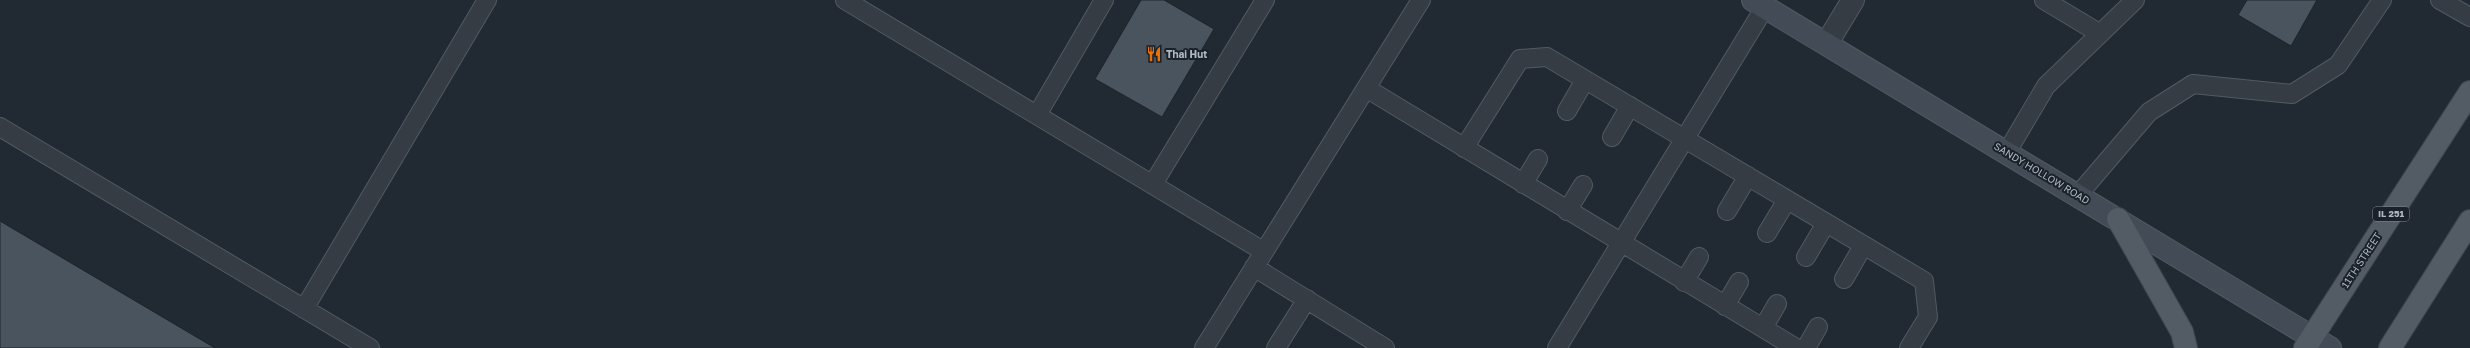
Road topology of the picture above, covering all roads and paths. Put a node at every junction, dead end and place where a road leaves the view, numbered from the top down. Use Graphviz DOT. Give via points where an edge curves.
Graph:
graph roads {
  1 [pos="487,0"];
  2 [pos="845,0"];
  3 [pos="1104,0"];
  4 [pos="1265,0"];
  5 [pos="1421,0"];
  6 [pos="1853,0"];
  7 [pos="2044,0"];
  8 [pos="2135,0"];
  9 [pos="2382,0"];
  10 [pos="2440,0"];
  11 [pos="1759,4"];
  12 [pos="2470,17"];
  13 [pos="2099,33"];
  14 [pos="1827,43"];
  15 [pos="1585,80"];
  16 [pos="1366,88"];
  17 [pos="2470,92"];
  18 [pos="1630,106"];
  19 [pos="1567,111"];
  20 [pos="1037,115"];
  21 [pos="0,127"];
  22 [pos="1612,137"];
  23 [pos="1685,139"];
  24 [pos="1464,148"];
  25 [pos="2007,152"];
  26 [pos="1538,159"];
  27 [pos="1748,176"];
  28 [pos="1153,184"];
  29 [pos="1524,184"];
  30 [pos="1583,185"];
  31 [pos="2078,195"];
  32 [pos="1787,200"];
  33 [pos="1567,211"];
  34 [pos="1727,211"];
  35 [pos="2118,219"];
  36 [pos="2470,221"];
  37 [pos="1826,223"];
  38 [pos="1767,233"];
  39 [pos="1621,244"];
  40 [pos="1863,246"];
  41 [pos="1263,251"];
  42 [pos="1699,257"];
  43 [pos="1806,257"];
  44 [pos="1254,266"];
  45 [pos="1844,279"];
  46 [pos="1684,282"];
  47 [pos="1739,282"];
  48 [pos="1306,299"];
  49 [pos="1777,304"];
  50 [pos="1725,306"];
  51 [pos="304,309"];
  52 [pos="1818,327"];
  53 [pos="1763,328"];
  54 [pos="2309,342"];
  55 [pos="370,348"];
  56 [pos="1204,348"];
  57 [pos="1276,348"];
  58 [pos="1385,348"];
  59 [pos="1557,348"];
  60 [pos="1796,348"];
  61 [pos="1806,348"];
  62 [pos="1909,348"];
  63 [pos="2186,348"];
  64 [pos="2330,348"];
  65 [pos="2390,348"];
  1 -- 51 [label="lane"];
  2 -- 20 [label="lane"];
  3 -- 20 [label="lane"];
  4 -- 28 [label="lane"];
  5 -- 16 [label="lane"];
  6 -- 14 [label="street"];
  7 -- 13 [label="lane"];
  8 -- 13 [label="lane"];
  9 -- 31 [label="lane" via="2338,65 2292,94 2193,84 2149,112"];
  10 -- 12 [label="lane"];
  11 -- 14 [label="street, SANDY HOLLOW ROAD"];
  11 -- 23 [label="lane"];
  13 -- 25 [label="lane" via="2046,86"];
  14 -- 25 [label="street, SANDY HOLLOW ROAD"];
  15 -- 18 [label="lane"];
  15 -- 19 [label="lane"];
  15 -- 24 [label="lane" via="1547,57 1520,59"];
  16 -- 24 [label="lane"];
  16 -- 41 [label="lane"];
  17 -- 54 [label="main road, 11TH STREET / IL 251"];
  18 -- 22 [label="lane"];
  18 -- 23 [label="lane"];
  20 -- 28 [label="lane"];
  21 -- 51 [label="lane"];
  23 -- 27 [label="lane"];
  23 -- 39 [label="lane"];
  24 -- 29 [label="lane"];
  25 -- 31 [label="street, SANDY HOLLOW ROAD"];
  26 -- 29 [label="lane"];
  27 -- 32 [label="lane"];
  27 -- 34 [label="lane"];
  28 -- 41 [label="lane"];
  29 -- 33 [label="lane"];
  30 -- 33 [label="lane"];
  31 -- 35 [label="street, SANDY HOLLOW ROAD"];
  32 -- 37 [label="lane"];
  32 -- 38 [label="lane"];
  33 -- 39 [label="lane"];
  35 -- 54 [label="street, SANDY HOLLOW ROAD"];
  35 -- 63 [label="main road" via="2182,332"];
  36 -- 65 [label="main road"];
  37 -- 40 [label="lane"];
  37 -- 43 [label="lane"];
  39 -- 46 [label="lane"];
  39 -- 59 [label="lane"];
  40 -- 45 [label="lane"];
  40 -- 62 [label="lane" via="1924,281 1928,317"];
  41 -- 44 [label="lane"];
  42 -- 46 [label="lane"];
  44 -- 48 [label="lane"];
  44 -- 56 [label="lane"];
  46 -- 50 [label="lane"];
  47 -- 50 [label="lane"];
  48 -- 57 [label="lane"];
  48 -- 58 [label="lane"];
  49 -- 53 [label="lane"];
  50 -- 53 [label="lane"];
  51 -- 55 [label="lane"];
  52 -- 61 [label="lane"];
  53 -- 60 [label="lane"];
  54 -- 64 [label="street, SANDY HOLLOW ROAD"];
}
